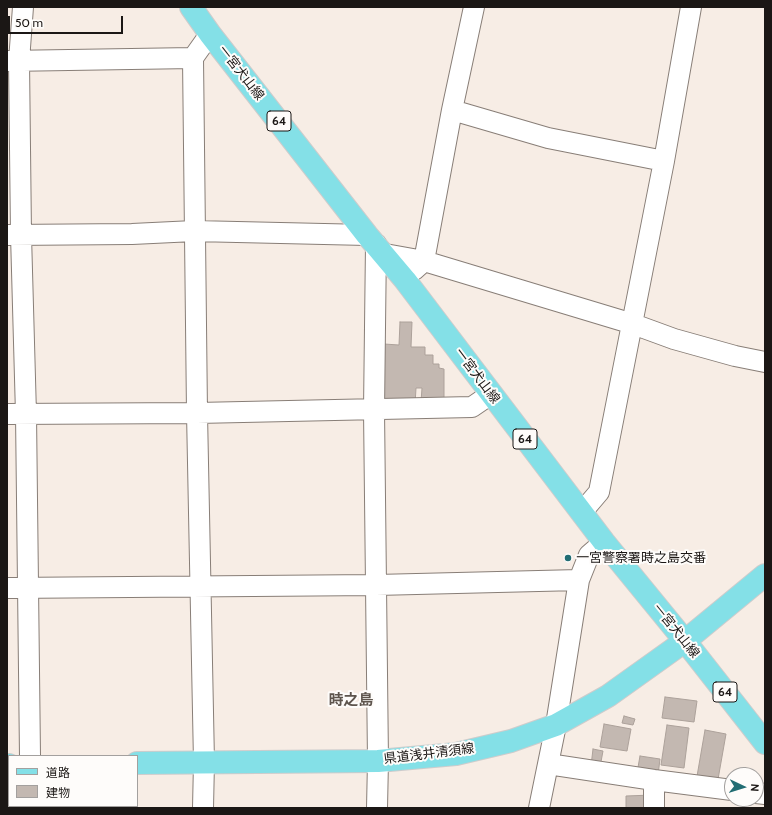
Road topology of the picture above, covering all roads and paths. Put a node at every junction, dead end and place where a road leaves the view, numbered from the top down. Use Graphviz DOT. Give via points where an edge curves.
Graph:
graph roads {
  1 [pos="23,7"];
  2 [pos="191,7"];
  3 [pos="474,7"];
  4 [pos="691,7"];
  5 [pos="210,34"];
  6 [pos="193,58"];
  7 [pos="13,61"];
  8 [pos="452,110"];
  9 [pos="664,161"];
  10 [pos="194,231"];
  11 [pos="14,235"];
  12 [pos="376,244"];
  13 [pos="424,261"];
  14 [pos="405,280"];
  15 [pos="633,324"];
  16 [pos="765,362"];
  17 [pos="491,394"];
  18 [pos="374,410"];
  19 [pos="197,413"];
  20 [pos="17,414"];
  21 [pos="582,512"];
  22 [pos="604,542"];
  23 [pos="765,575"];
  24 [pos="580,580"];
  25 [pos="376,584"];
  26 [pos="201,587"];
  27 [pos="7,588"];
  28 [pos="28,588"];
  29 [pos="685,641"];
  30 [pos="556,725"];
  31 [pos="765,743"];
  32 [pos="30,755"];
  33 [pos="378,761"];
  34 [pos="204,762"];
  35 [pos="138,763"];
  36 [pos="548,764"];
  37 [pos="654,780"];
  38 [pos="724,789"];
  39 [pos="203,808"];
  40 [pos="377,808"];
  41 [pos="539,808"];
  42 [pos="654,808"];
  1 -- 7 [label="street"];
  2 -- 5 [label="main road, 一宮犬山線 / 64"];
  3 -- 8 [label="street"];
  4 -- 9 [label="street"];
  5 -- 6 [label="street"];
  5 -- 12 [label="main road, 一宮犬山線 / 64"];
  6 -- 7 [label="street"];
  6 -- 10 [label="street"];
  7 -- 11 [label="street"];
  8 -- 9 [label="street" via="548,138"];
  8 -- 13 [label="street"];
  9 -- 15 [label="street"];
  10 -- 11 [label="street"];
  10 -- 12 [label="street"];
  10 -- 19 [label="street"];
  11 -- 20 [label="street"];
  12 -- 13 [label="street"];
  12 -- 14 [label="main road, 一宮犬山線 / 64"];
  12 -- 18 [label="street"];
  13 -- 14 [label="street"];
  13 -- 15 [label="street"];
  14 -- 17 [label="main road, 一宮犬山線 / 64"];
  15 -- 16 [label="street" via="735,356"];
  15 -- 21 [label="street" via="599,492"];
  17 -- 18 [label="street" via="472,407"];
  17 -- 21 [label="main road, 一宮犬山線 / 64"];
  18 -- 19 [label="street"];
  18 -- 25 [label="street"];
  19 -- 20 [label="street"];
  19 -- 26 [label="street"];
  20 -- 28 [label="street"];
  21 -- 22 [label="main road, 一宮犬山線 / 64"];
  22 -- 24 [label="street" via="589,555"];
  22 -- 29 [label="main road, 一宮犬山線 / 64"];
  23 -- 29 [label="main road, 県道浅井清須線"];
  24 -- 25 [label="street"];
  24 -- 30 [label="street"];
  25 -- 26 [label="street"];
  25 -- 33 [label="street"];
  26 -- 28 [label="street"];
  26 -- 34 [label="street"];
  27 -- 28 [label="street"];
  28 -- 32 [label="street"];
  29 -- 30 [label="main road, 県道浅井清須線" via="608,696"];
  29 -- 31 [label="main road, 一宮犬山線 / 64"];
  30 -- 33 [label="main road, 県道浅井清須線" via="512,741 456,754"];
  30 -- 36 [label="street"];
  33 -- 34 [label="main road, 県道浅井清須線"];
  33 -- 40 [label="street"];
  34 -- 35 [label="main road, 県道浅井清須線"];
  34 -- 39 [label="street"];
  36 -- 37 [label="street"];
  36 -- 41 [label="street"];
  37 -- 38 [label="street"];
  37 -- 42 [label="street"];
}
